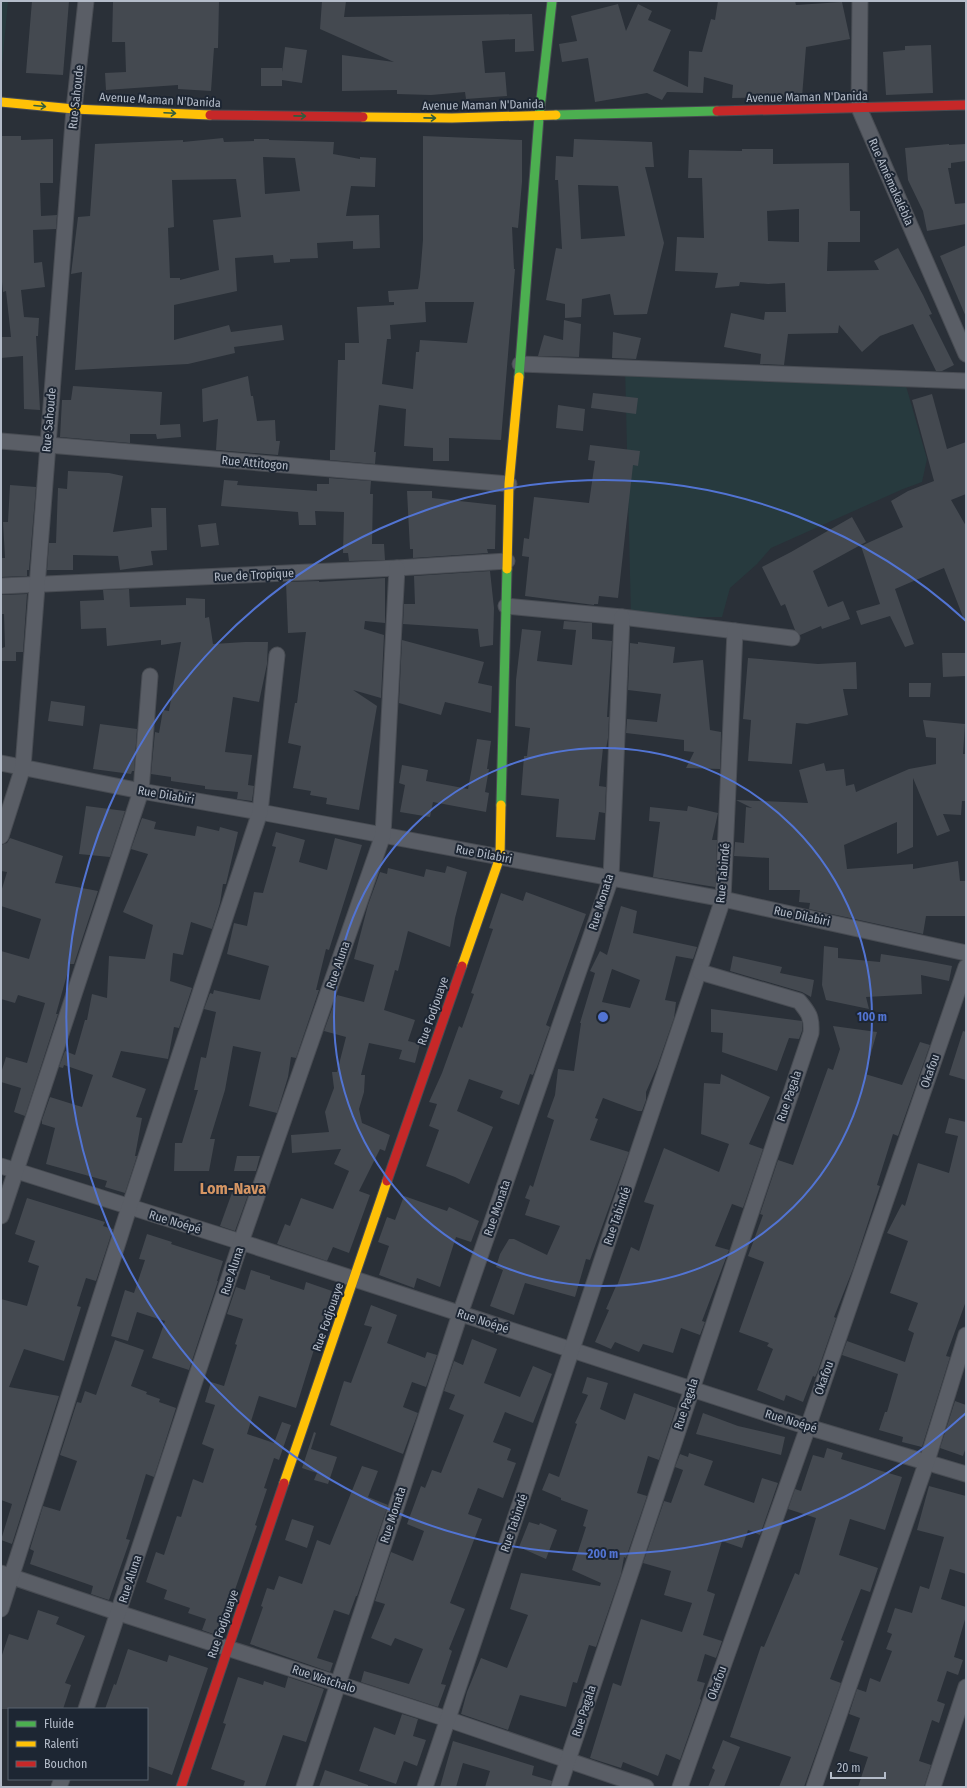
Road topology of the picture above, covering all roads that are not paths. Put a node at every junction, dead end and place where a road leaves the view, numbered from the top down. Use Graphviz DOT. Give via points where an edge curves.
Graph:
graph roads {
  1 [pos="86,1"];
  2 [pos="552,1"];
  3 [pos="860,1"];
  4 [pos="1,102"];
  5 [pos="966,105"];
  6 [pos="74,108"];
  7 [pos="859,108"];
  8 [pos="539,117"];
  9 [pos="966,354"];
  10 [pos="520,364"];
  11 [pos="966,382"];
  12 [pos="1,441"];
  13 [pos="47,446"];
  14 [pos="510,484"];
  15 [pos="507,561"];
  16 [pos="397,568"];
  17 [pos="36,585"];
  18 [pos="1,586"];
  19 [pos="506,606"];
  20 [pos="622,617"];
  21 [pos="735,631"];
  22 [pos="792,638"];
  23 [pos="277,655"];
  24 [pos="150,676"];
  25 [pos="1,763"];
  26 [pos="23,767"];
  27 [pos="141,791"];
  28 [pos="260,812"];
  29 [pos="383,835"];
  30 [pos="1,836"];
  31 [pos="500,857"];
  32 [pos="611,878"];
  33 [pos="723,899"];
  34 [pos="966,952"];
  35 [pos="966,967"];
  36 [pos="700,972"];
  37 [pos="1,1166"];
  38 [pos="16,1172"];
  39 [pos="129,1208"];
  40 [pos="1,1216"];
  41 [pos="242,1242"];
  42 [pos="353,1279"];
  43 [pos="460,1314"];
  44 [pos="966,1335"];
  45 [pos="572,1350"];
  46 [pos="691,1389"];
  47 [pos="808,1427"];
  48 [pos="927,1461"];
  49 [pos="966,1474"];
  50 [pos="6,1574"];
  51 [pos="1,1609"];
  52 [pos="119,1613"];
  53 [pos="227,1648"];
  54 [pos="338,1683"];
  55 [pos="966,1687"];
  56 [pos="86,1708"];
  57 [pos="447,1719"];
  58 [pos="568,1761"];
  59 [pos="181,1787"];
  60 [pos="304,1787"];
  61 [pos="425,1787"];
  62 [pos="559,1787"];
  63 [pos="646,1787"];
  64 [pos="680,1787"];
  65 [pos="814,1787"];
  66 [pos="933,1787"];
  1 -- 6 [label="street, Rue Sahoude"];
  2 -- 8 [label="main road, Rue Fodjouaye"];
  3 -- 7 [label="street, Rue Amémakalébla"];
  4 -- 6 [label="main road, Avenue Maman N'Danida, one-way"];
  5 -- 7 [label="main road, Avenue Maman N'Danida"];
  6 -- 8 [label="main road, Avenue Maman N'Danida, one-way" via="235,116"];
  6 -- 13 [label="street, Rue Sahoude"];
  7 -- 8 [label="main road, Avenue Maman N'Danida" via="750,109"];
  7 -- 9 [label="street, Rue Amémakalébla"];
  8 -- 10 [label="main road, Rue Fodjouaye"];
  10 -- 11 [label="street"];
  10 -- 14 [label="main road, Rue Fodjouaye"];
  12 -- 13 [label="street, Rue Attitogon"];
  13 -- 14 [label="street, Rue Attitogon"];
  13 -- 17 [label="street, Rue Sahoude"];
  14 -- 15 [label="main road, Rue Fodjouaye"];
  15 -- 16 [label="street, Rue de Tropique"];
  15 -- 19 [label="main road, Rue Fodjouaye"];
  16 -- 17 [label="street, Rue de Tropique"];
  16 -- 29 [label="street, Rue Aluna"];
  17 -- 18 [label="street, Rue de Tropique"];
  17 -- 26 [label="street, Rue Sahoude"];
  19 -- 20 [label="street"];
  19 -- 31 [label="main road, Rue Fodjouaye"];
  20 -- 21 [label="street"];
  20 -- 32 [label="street, Rue Monata"];
  21 -- 22 [label="street"];
  21 -- 33 [label="street, Rue Tabindé"];
  23 -- 28 [label="street"];
  24 -- 27 [label="street"];
  25 -- 26 [label="street, Rue Dilabiri"];
  26 -- 27 [label="street, Rue Dilabiri"];
  26 -- 30 [label="street, Rue Sahoude"];
  27 -- 28 [label="street, Rue Dilabiri"];
  27 -- 38 [label="street"];
  28 -- 29 [label="street, Rue Dilabiri"];
  28 -- 39 [label="street"];
  29 -- 31 [label="street, Rue Dilabiri"];
  29 -- 41 [label="street, Rue Aluna"];
  31 -- 32 [label="street, Rue Dilabiri"];
  31 -- 42 [label="main road, Rue Fodjouaye"];
  32 -- 33 [label="street, Rue Dilabiri"];
  32 -- 43 [label="street, Rue Monata"];
  33 -- 34 [label="street, Rue Dilabiri"];
  33 -- 36 [label="street, Rue Tabindé"];
  35 -- 47 [label="street, Okafou"];
  36 -- 45 [label="street, Rue Tabindé"];
  36 -- 46 [label="street, Rue Pagala" via="799,1001 812,1020 811,1033"];
  37 -- 38 [label="street, Rue Noépé"];
  38 -- 39 [label="street, Rue Noépé"];
  38 -- 40 [label="street"];
  39 -- 41 [label="street, Rue Noépé"];
  39 -- 50 [label="street"];
  41 -- 42 [label="street, Rue Noépé"];
  41 -- 52 [label="street, Rue Aluna"];
  42 -- 43 [label="street, Rue Noépé"];
  42 -- 53 [label="main road, Rue Fodjouaye"];
  43 -- 45 [label="street, Rue Noépé"];
  43 -- 54 [label="street, Rue Monata"];
  44 -- 48 [label="street"];
  45 -- 46 [label="street, Rue Noépé"];
  45 -- 57 [label="street, Rue Tabindé"];
  46 -- 47 [label="street, Rue Noépé"];
  46 -- 58 [label="street, Rue Pagala"];
  47 -- 48 [label="street, Rue Noépé"];
  47 -- 64 [label="street, Okafou"];
  48 -- 49 [label="street, Rue Noépé"];
  48 -- 65 [label="street"];
  50 -- 51 [label="street"];
  50 -- 52 [label="street, Rue Watchalo"];
  52 -- 53 [label="street, Rue Watchalo"];
  52 -- 56 [label="street, Rue Aluna"];
  53 -- 54 [label="street, Rue Watchalo"];
  53 -- 59 [label="main road, Rue Fodjouaye"];
  54 -- 57 [label="street, Rue Watchalo"];
  54 -- 60 [label="street, Rue Monata"];
  55 -- 66 [label="street"];
  57 -- 58 [label="street, Rue Watchalo"];
  57 -- 61 [label="street, Rue Tabindé"];
  58 -- 62 [label="street, Rue Pagala"];
  58 -- 63 [label="street, Rue Watchalo"];
}
